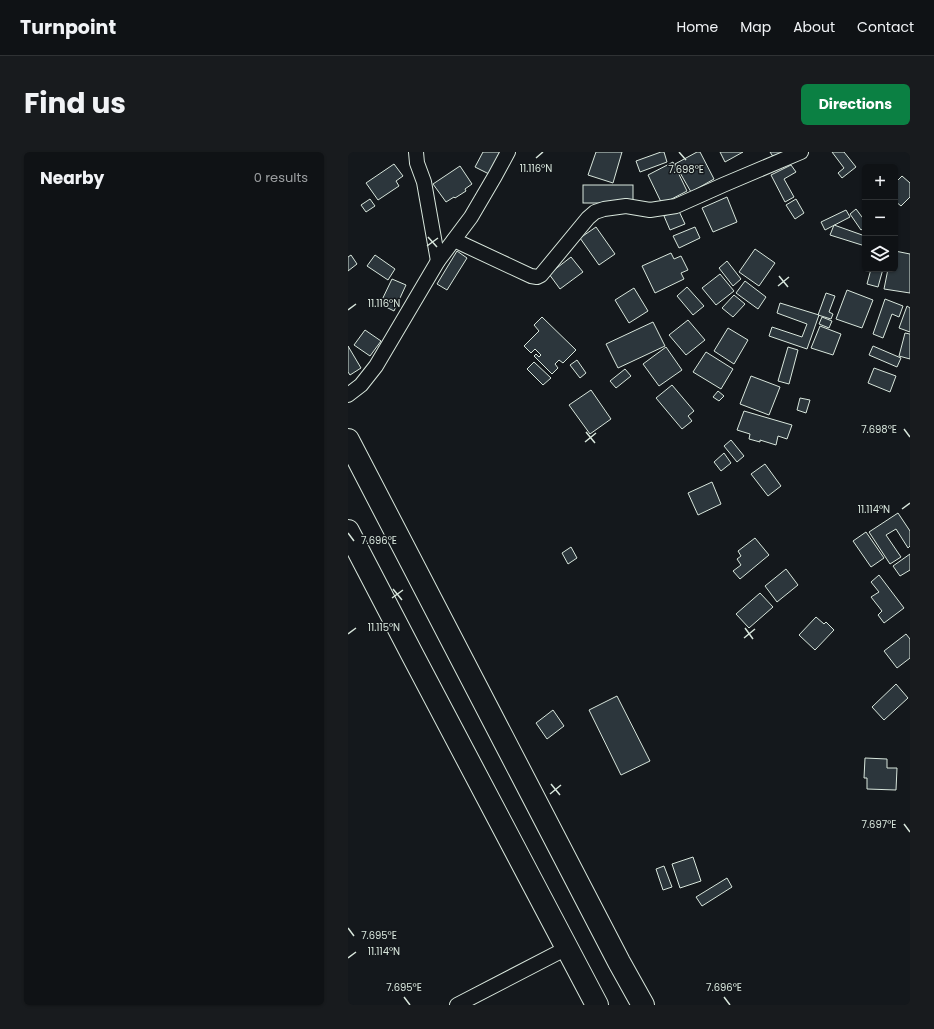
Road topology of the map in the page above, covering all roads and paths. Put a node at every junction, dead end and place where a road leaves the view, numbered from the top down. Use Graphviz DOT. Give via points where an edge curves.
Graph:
graph roads {
  1 [pos="416,152"];
  2 [pos="508,152"];
  3 [pos="801,152"];
  4 [pos="454,240"];
  5 [pos="438,261"];
  6 [pos="348,395"];
  7 [pos="348,440"];
  8 [pos="348,531"];
  9 [pos="567,948"];
  10 [pos="457,1005"];
  11 [pos="597,1005"];
  12 [pos="643,1005"];
  1 -- 5 [label="street"];
  2 -- 4 [label="street" via="471,217"];
  3 -- 4 [label="street" via="676,206 650,210 626,206 595,212 541,275 536,277"];
  4 -- 5 [label="street"];
  5 -- 6 [label="street" via="376,366 361,385"];
  7 -- 12 [label="highway"];
  8 -- 9 [label="highway"];
  9 -- 10 [label="street"];
  9 -- 11 [label="highway"];
}
